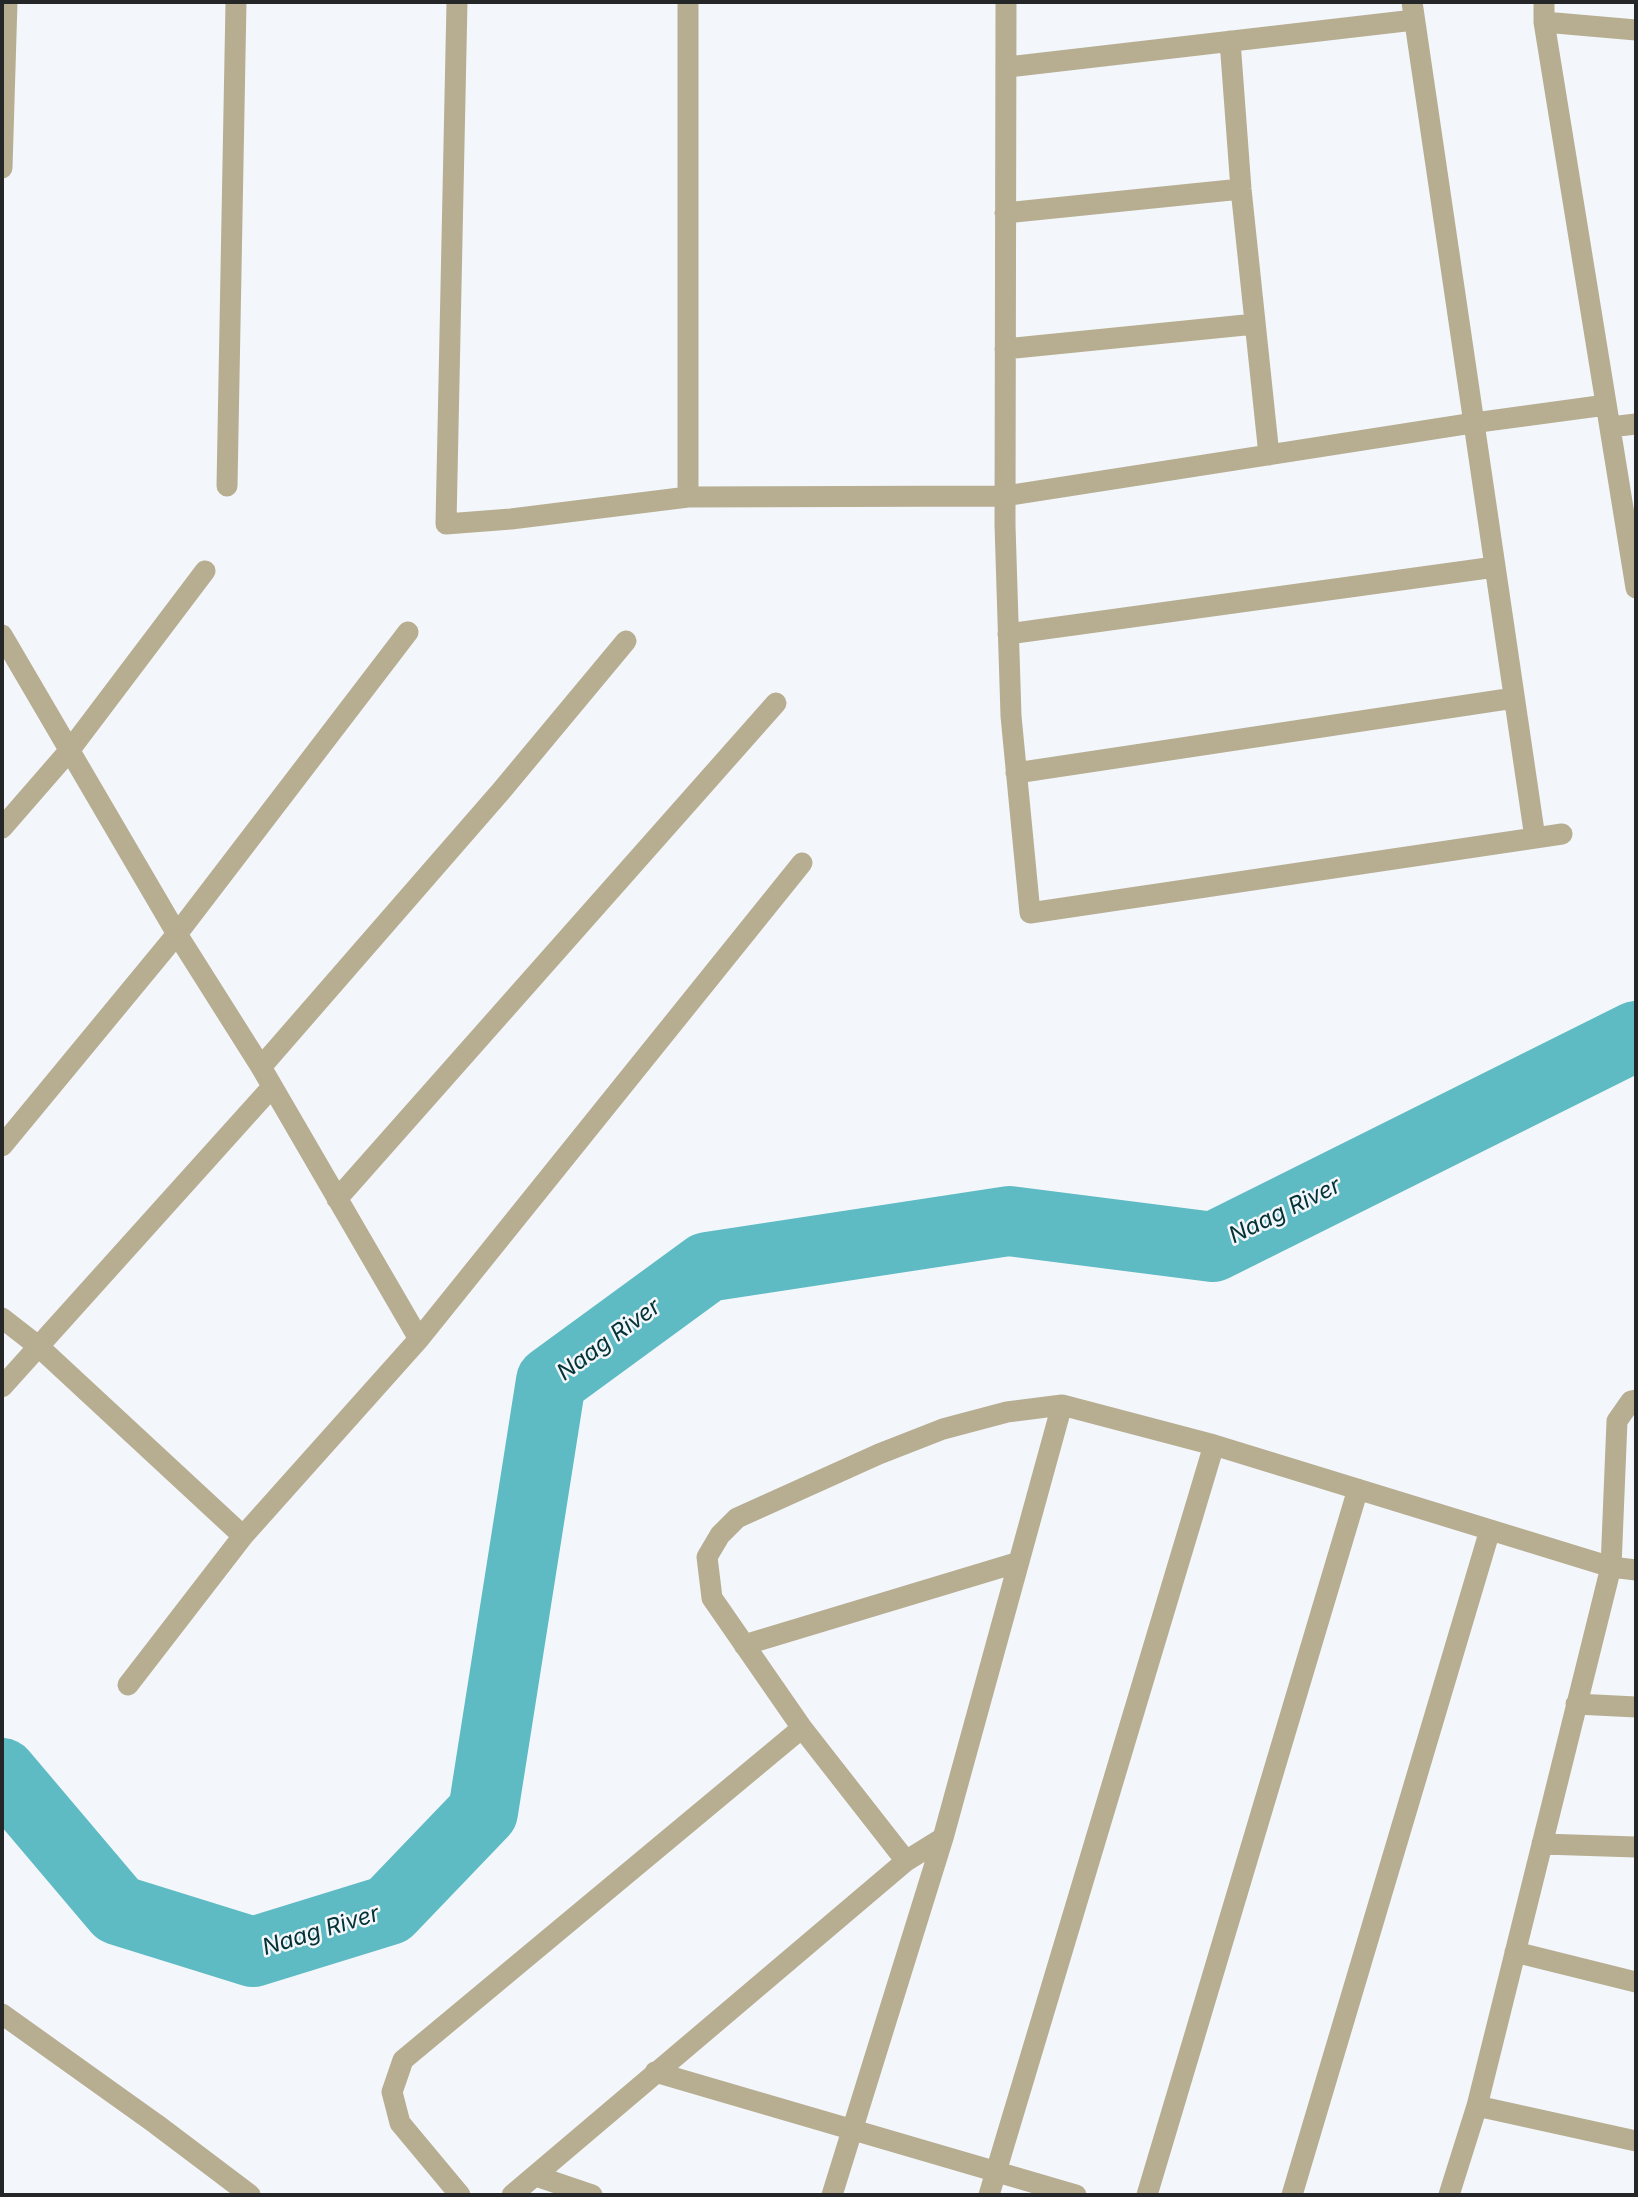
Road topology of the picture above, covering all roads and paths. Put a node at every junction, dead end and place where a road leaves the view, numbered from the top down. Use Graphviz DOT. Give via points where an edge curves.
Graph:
graph roads {
  1 [pos="7,2"];
  2 [pos="236,2"];
  3 [pos="457,2"];
  4 [pos="688,2"];
  5 [pos="1006,2"];
  6 [pos="1413,11"];
  7 [pos="1544,12"];
  8 [pos="1636,30"];
  9 [pos="1230,41"];
  10 [pos="1008,67"];
  11 [pos="2,168"];
  12 [pos="1241,189"];
  13 [pos="1005,213"];
  14 [pos="1255,324"];
  15 [pos="1005,349"];
  16 [pos="1606,405"];
  17 [pos="1473,423"];
  18 [pos="1636,424"];
  19 [pos="1610,427"];
  20 [pos="1269,455"];
  21 [pos="227,486"];
  22 [pos="1005,496"];
  23 [pos="688,497"];
  24 [pos="1495,567"];
  25 [pos="205,571"];
  26 [pos="1636,588"];
  27 [pos="408,632"];
  28 [pos="1008,634"];
  29 [pos="2,635"];
  30 [pos="626,641"];
  31 [pos="1514,698"];
  32 [pos="776,703"];
  33 [pos="69,751"];
  34 [pos="1016,773"];
  35 [pos="2,828"];
  36 [pos="1562,834"];
  37 [pos="1535,838"];
  38 [pos="802,863"];
  39 [pos="177,934"];
  40 [pos="261,1067"];
  41 [pos="272,1087"];
  42 [pos="2,1146"];
  43 [pos="337,1199"];
  44 [pos="2,1318"];
  45 [pos="419,1339"];
  46 [pos="38,1346"];
  47 [pos="2,1387"];
  48 [pos="1636,1400"];
  49 [pos="1062,1405"];
  50 [pos="1214,1445"];
  51 [pos="1358,1489"];
  52 [pos="1490,1530"];
  53 [pos="243,1536"];
  54 [pos="1018,1562"];
  55 [pos="1611,1567"];
  56 [pos="1636,1570"];
  57 [pos="744,1645"];
  58 [pos="128,1685"];
  59 [pos="1576,1704"];
  60 [pos="1636,1707"];
  61 [pos="802,1728"];
  62 [pos="943,1838"];
  63 [pos="1542,1843"];
  64 [pos="1636,1847"];
  65 [pos="906,1861"];
  66 [pos="1515,1952"];
  67 [pos="1636,1982"];
  68 [pos="2,2014"];
  69 [pos="655,2072"];
  70 [pos="1477,2106"];
  71 [pos="853,2129"];
  72 [pos="1636,2141"];
  73 [pos="996,2172"];
  74 [pos="536,2176"];
  75 [pos="250,2195"];
  76 [pos="460,2195"];
  77 [pos="512,2195"];
  78 [pos="592,2195"];
  79 [pos="832,2195"];
  80 [pos="989,2195"];
  81 [pos="1076,2195"];
  82 [pos="1147,2195"];
  83 [pos="1292,2195"];
  84 [pos="1449,2195"];
  1 -- 11 [label="street"];
  2 -- 21 [label="street"];
  3 -- 23 [label="street" via="446,524"];
  4 -- 23 [label="street"];
  5 -- 10 [label="street"];
  6 -- 9 [label="street"];
  6 -- 17 [label="street"];
  7 -- 8 [label="street"];
  7 -- 16 [label="street"];
  9 -- 10 [label="street"];
  9 -- 12 [label="street"];
  10 -- 13 [label="street"];
  12 -- 13 [label="street"];
  12 -- 14 [label="street"];
  13 -- 15 [label="street"];
  14 -- 15 [label="street"];
  14 -- 20 [label="street"];
  15 -- 22 [label="street"];
  16 -- 17 [label="street"];
  16 -- 19 [label="street"];
  17 -- 20 [label="street"];
  17 -- 24 [label="street"];
  18 -- 19 [label="street"];
  19 -- 26 [label="street"];
  20 -- 22 [label="street"];
  22 -- 23 [label="street"];
  22 -- 28 [label="street"];
  24 -- 28 [label="street"];
  24 -- 31 [label="street"];
  25 -- 33 [label="street"];
  27 -- 39 [label="street"];
  28 -- 34 [label="street"];
  29 -- 33 [label="street"];
  30 -- 40 [label="street"];
  31 -- 34 [label="street"];
  31 -- 37 [label="street"];
  32 -- 43 [label="street"];
  33 -- 35 [label="street"];
  33 -- 39 [label="street"];
  34 -- 37 [label="street" via="1030,913"];
  36 -- 37 [label="street"];
  38 -- 45 [label="street"];
  39 -- 40 [label="street"];
  39 -- 42 [label="street"];
  40 -- 41 [label="street"];
  41 -- 43 [label="street"];
  41 -- 46 [label="street"];
  43 -- 45 [label="street"];
  44 -- 46 [label="street"];
  45 -- 53 [label="street"];
  46 -- 47 [label="street"];
  46 -- 53 [label="street"];
  48 -- 55 [label="street" via="1617,1422"];
  49 -- 50 [label="street"];
  49 -- 54 [label="street"];
  49 -- 57 [label="street" via="1007,1412 943,1429 737,1518 707,1557 712,1598"];
  50 -- 51 [label="street"];
  50 -- 73 [label="street"];
  51 -- 52 [label="street"];
  51 -- 82 [label="street"];
  52 -- 55 [label="street"];
  52 -- 83 [label="street"];
  53 -- 58 [label="street"];
  54 -- 57 [label="street"];
  54 -- 62 [label="street"];
  55 -- 56 [label="street"];
  55 -- 59 [label="street"];
  57 -- 61 [label="street"];
  59 -- 60 [label="street"];
  59 -- 63 [label="street"];
  61 -- 65 [label="street"];
  61 -- 76 [label="street" via="403,2060 392,2092 400,2123"];
  62 -- 65 [label="street"];
  62 -- 71 [label="street"];
  63 -- 64 [label="street"];
  63 -- 66 [label="street"];
  65 -- 69 [label="street"];
  66 -- 67 [label="street"];
  66 -- 70 [label="street"];
  68 -- 75 [label="street"];
  69 -- 71 [label="street"];
  69 -- 74 [label="street"];
  70 -- 72 [label="street"];
  70 -- 84 [label="street"];
  71 -- 73 [label="street"];
  71 -- 79 [label="street"];
  73 -- 80 [label="street"];
  73 -- 81 [label="street"];
  74 -- 77 [label="street"];
  74 -- 78 [label="street"];
}
